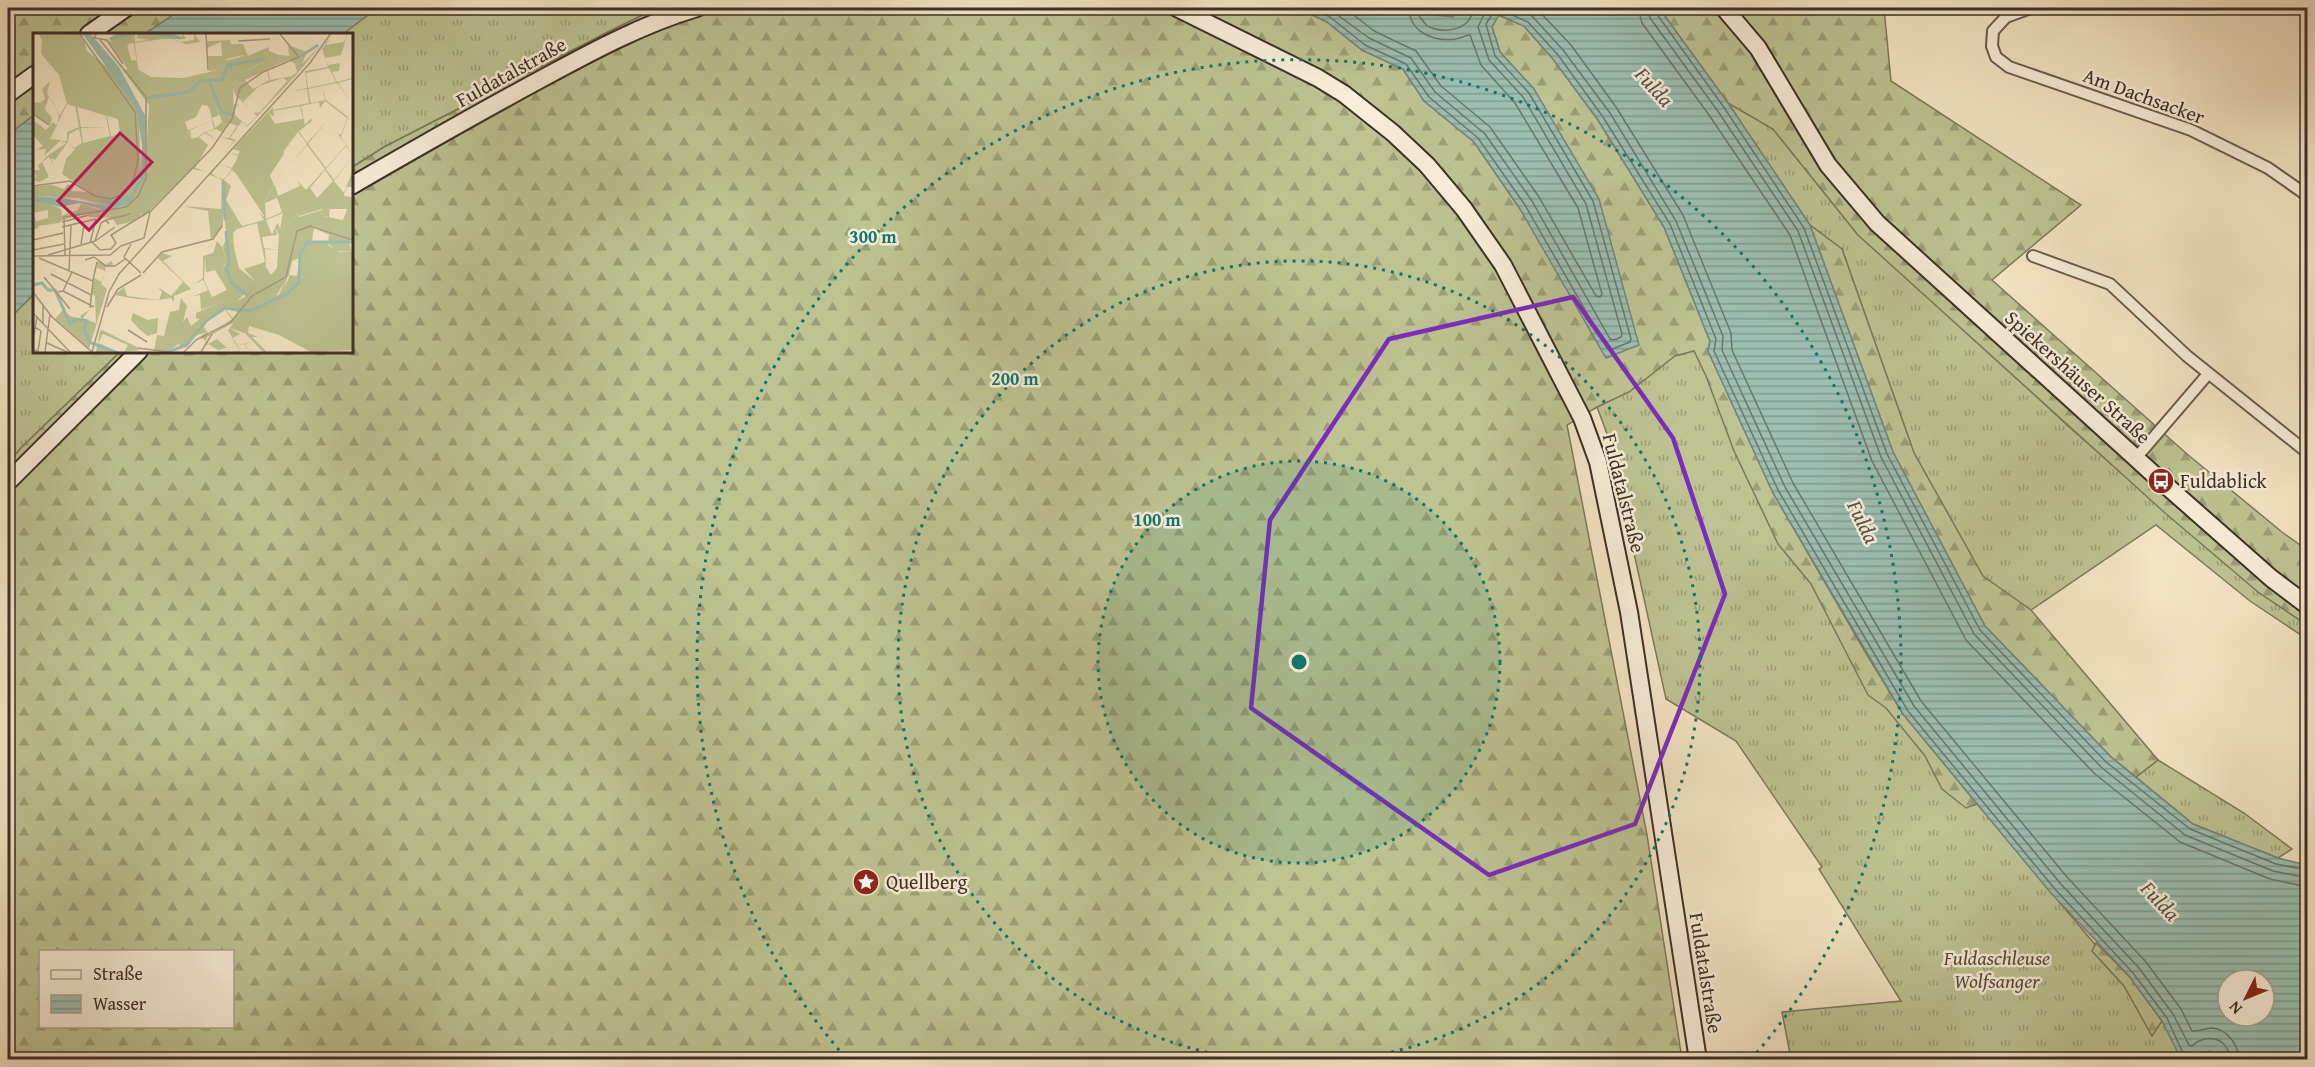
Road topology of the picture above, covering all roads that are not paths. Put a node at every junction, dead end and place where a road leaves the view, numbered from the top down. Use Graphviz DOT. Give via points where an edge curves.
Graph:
graph roads {
  1 [pos="126,8"];
  2 [pos="697,8"];
  3 [pos="1177,8"];
  4 [pos="1724,8"];
  5 [pos="2031,8"];
  6 [pos="90,33"];
  7 [pos="33,76"];
  8 [pos="8,94"];
  9 [pos="2307,181"];
  10 [pos="352,185"];
  11 [pos="2296,186"];
  12 [pos="2307,196"];
  13 [pos="2033,256"];
  14 [pos="138,352"];
  15 [pos="2208,374"];
  16 [pos="2307,453"];
  17 [pos="2136,458"];
  18 [pos="8,482"];
  19 [pos="2307,606"];
  20 [pos="1698,1059"];
  1 -- 6 [label="main road"];
  2 -- 10 [label="main road, Fuldatalstraße" via="660,19 595,50"];
  3 -- 20 [label="main road, Fuldatalstraße" via="1344,94 1427,165 1464,209 1503,266 1577,409 1598,462 1625,591"];
  4 -- 17 [label="main road, Spiekershäuser Straße" via="1758,48 1828,165 1877,223"];
  5 -- 11 [label="street, Am Dachsacker" via="2006,17 1993,31 1996,57 2009,67 2168,120 2268,168"];
  7 -- 8 [label="main road"];
  9 -- 11 [label="street"];
  11 -- 12 [label="street, Am Dachsacker"];
  13 -- 15 [label="street" via="2110,284"];
  14 -- 18 [label="main road"];
  15 -- 16 [label="street"];
  15 -- 17 [label="street"];
  17 -- 19 [label="main road, Spiekershäuser Straße"];
}
